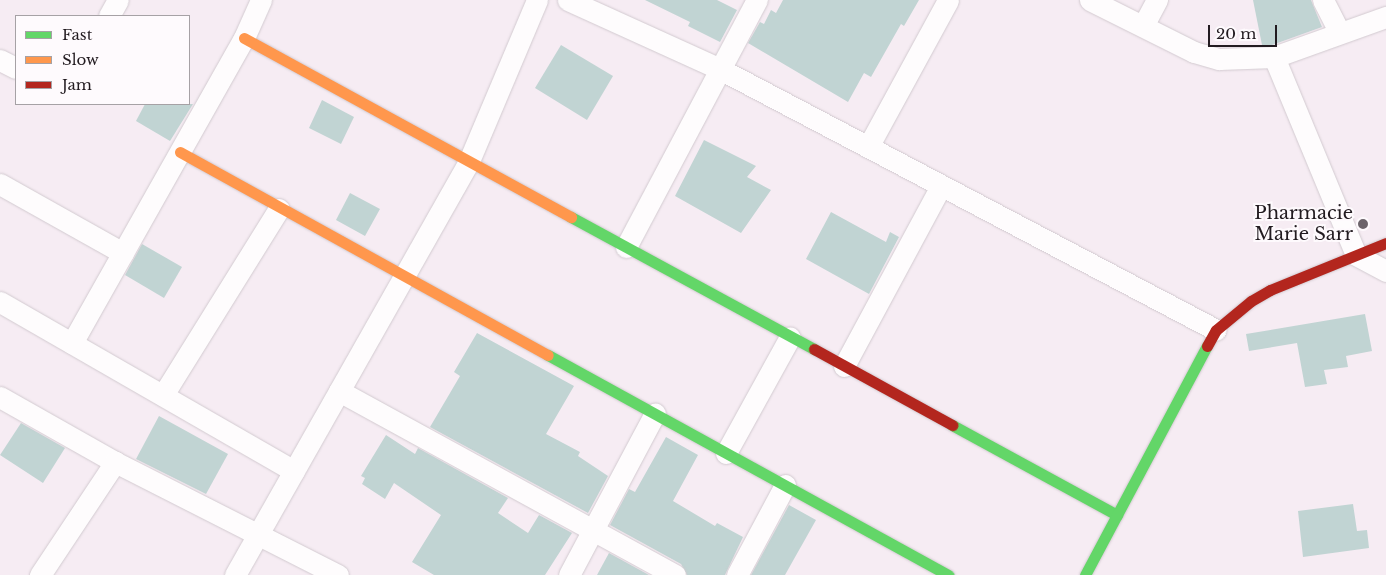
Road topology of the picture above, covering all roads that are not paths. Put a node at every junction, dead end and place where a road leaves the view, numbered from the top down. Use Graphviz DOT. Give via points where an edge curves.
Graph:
graph roads {
  1 [pos="118,0"];
  2 [pos="261,0"];
  3 [pos="537,0"];
  4 [pos="757,0"];
  5 [pos="948,0"];
  6 [pos="1090,0"];
  7 [pos="1157,0"];
  8 [pos="1323,0"];
  9 [pos="578,2"];
  10 [pos="110,15"];
  11 [pos="1386,17"];
  12 [pos="1143,26"];
  13 [pos="1340,33"];
  14 [pos="244,38"];
  15 [pos="1274,57"];
  16 [pos="0,60"];
  17 [pos="15,68"];
  18 [pos="720,69"];
  19 [pos="868,147"];
  20 [pos="180,152"];
  21 [pos="469,161"];
  22 [pos="0,184"];
  23 [pos="941,186"];
  24 [pos="279,209"];
  25 [pos="1386,243"];
  26 [pos="626,247"];
  27 [pos="123,252"];
  28 [pos="1356,254"];
  29 [pos="1386,271"];
  30 [pos="404,276"];
  31 [pos="0,302"];
  32 [pos="1216,330"];
  33 [pos="790,337"];
  34 [pos="72,343"];
  35 [pos="844,366"];
  36 [pos="339,391"];
  37 [pos="163,395"];
  38 [pos="1,398"];
  39 [pos="654,413"];
  40 [pos="726,453"];
  41 [pos="115,462"];
  42 [pos="294,471"];
  43 [pos="785,485"];
  44 [pos="1117,515"];
  45 [pos="594,530"];
  46 [pos="258,534"];
  47 [pos="40,575"];
  48 [pos="235,575"];
  49 [pos="338,575"];
  50 [pos="569,575"];
  51 [pos="675,575"];
  52 [pos="737,575"];
  53 [pos="949,575"];
  54 [pos="1085,575"];
  1 -- 10 [label="street"];
  2 -- 14 [label="street"];
  3 -- 21 [label="street"];
  4 -- 18 [label="street"];
  5 -- 19 [label="street"];
  6 -- 12 [label="street"];
  7 -- 12 [label="street"];
  8 -- 13 [label="street"];
  9 -- 18 [label="street"];
  11 -- 13 [label="street"];
  12 -- 15 [label="street" via="1194,52 1219,59"];
  13 -- 15 [label="street"];
  14 -- 20 [label="street"];
  14 -- 21 [label="street"];
  15 -- 28 [label="street"];
  16 -- 17 [label="street"];
  18 -- 19 [label="street"];
  18 -- 26 [label="street"];
  19 -- 23 [label="street"];
  20 -- 24 [label="street"];
  20 -- 27 [label="street"];
  21 -- 26 [label="street"];
  21 -- 30 [label="street"];
  22 -- 27 [label="street"];
  23 -- 32 [label="street"];
  23 -- 35 [label="street"];
  24 -- 30 [label="street"];
  24 -- 37 [label="street"];
  25 -- 28 [label="street"];
  26 -- 33 [label="street"];
  27 -- 34 [label="street"];
  28 -- 29 [label="street"];
  28 -- 32 [label="street" via="1251,301"];
  30 -- 36 [label="street"];
  30 -- 39 [label="street"];
  31 -- 34 [label="street"];
  32 -- 44 [label="street"];
  33 -- 35 [label="street"];
  33 -- 40 [label="street"];
  34 -- 37 [label="street"];
  35 -- 44 [label="street"];
  36 -- 42 [label="street"];
  36 -- 45 [label="street"];
  37 -- 42 [label="street"];
  38 -- 41 [label="street"];
  39 -- 40 [label="street"];
  39 -- 45 [label="street"];
  40 -- 43 [label="street"];
  41 -- 46 [label="street"];
  41 -- 47 [label="street"];
  42 -- 46 [label="street"];
  43 -- 52 [label="street"];
  43 -- 53 [label="street"];
  44 -- 54 [label="street"];
  45 -- 50 [label="street"];
  45 -- 51 [label="street"];
  46 -- 48 [label="street"];
  46 -- 49 [label="street"];
}
